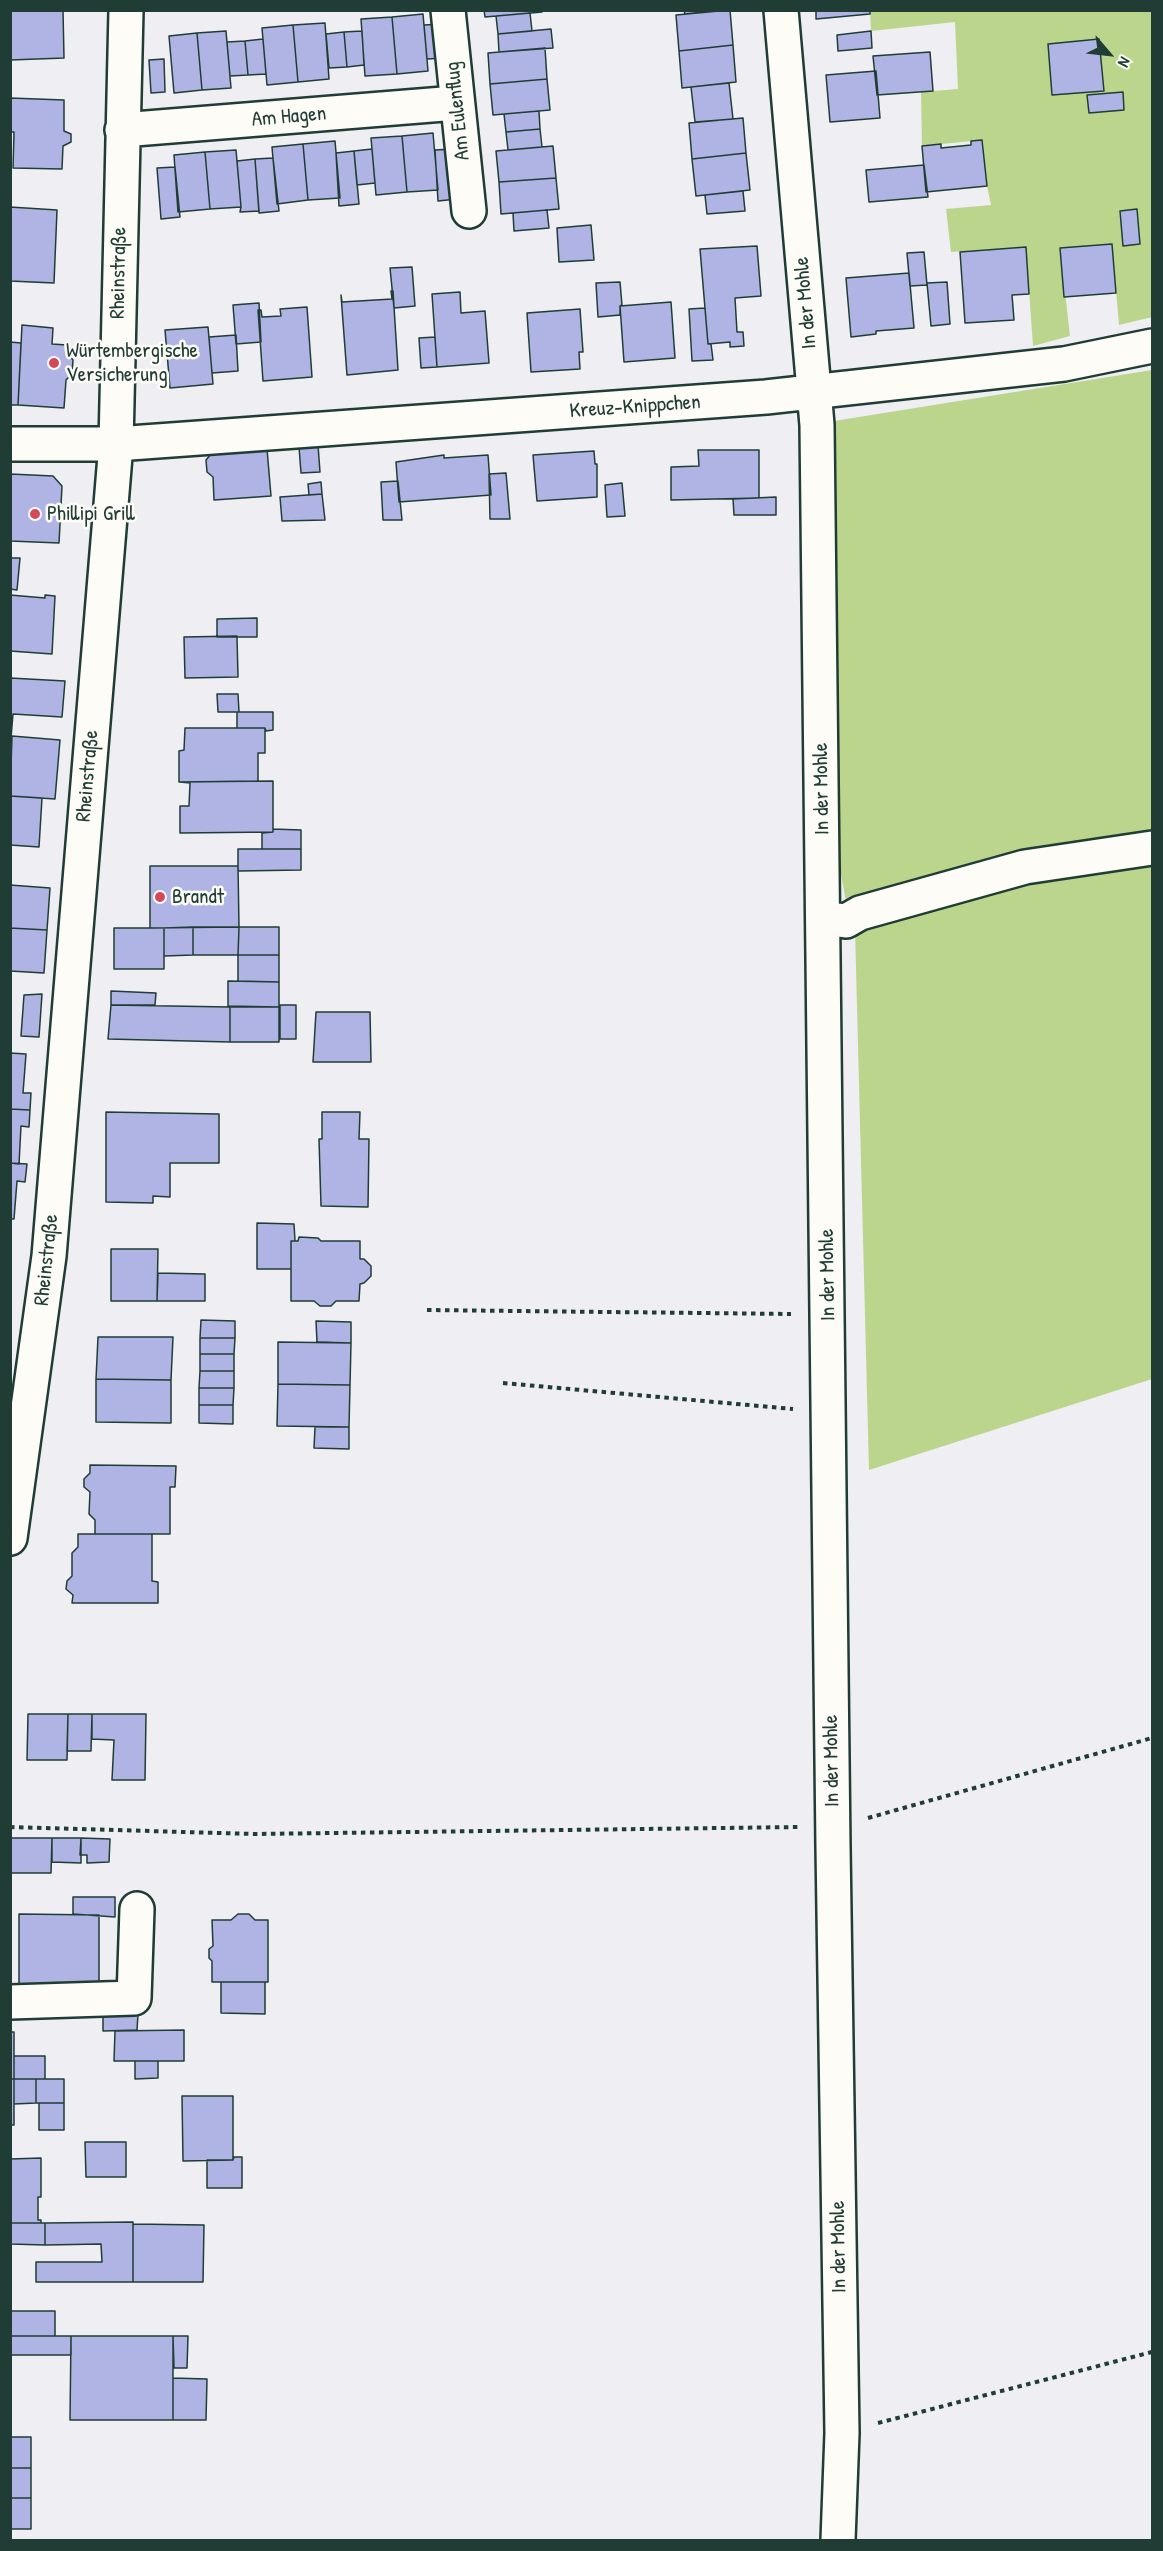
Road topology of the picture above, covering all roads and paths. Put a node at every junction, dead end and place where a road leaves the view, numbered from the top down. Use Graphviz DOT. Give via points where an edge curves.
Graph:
graph roads {
  1 [pos="126,10"];
  2 [pos="448,10"];
  3 [pos="781,10"];
  4 [pos="456,103"];
  5 [pos="122,130"];
  6 [pos="469,212"];
  7 [pos="1152,346"];
  8 [pos="813,392"];
  9 [pos="10,444"];
  10 [pos="116,444"];
  11 [pos="1152,848"];
  12 [pos="824,918"];
  13 [pos="427,1310"];
  14 [pos="828,1314"];
  15 [pos="503,1383"];
  16 [pos="829,1414"];
  17 [pos="10,1538"];
  18 [pos="1152,1738"];
  19 [pos="10,1827"];
  20 [pos="833,1827"];
  21 [pos="137,1909"];
  22 [pos="10,2002"];
  23 [pos="1152,2352"];
  24 [pos="842,2433"];
  25 [pos="838,2541"];
  1 -- 5 [label="street, Rheinstraße"];
  2 -- 4 [label="street, Am Eulenflug"];
  3 -- 8 [label="street, In der Mohle"];
  4 -- 5 [label="street, Am Hagen"];
  4 -- 6 [label="street, Am Eulenflug"];
  5 -- 10 [label="street, Rheinstraße"];
  7 -- 8 [label="street, Kreuz-Knippchen" via="1064,364"];
  8 -- 10 [label="street, Kreuz-Knippchen"];
  8 -- 12 [label="street, In der Mohle" via="817,425"];
  9 -- 10 [label="street, Kreuz-Knippchen"];
  10 -- 17 [label="street, Rheinstraße" via="49,1256"];
  11 -- 12 [label="street" via="1025,867 846,921"];
  12 -- 14 [label="street, In der Mohle"];
  13 -- 14 [label="path"];
  14 -- 16 [label="street, In der Mohle"];
  15 -- 16 [label="path"];
  16 -- 20 [label="street, In der Mohle"];
  18 -- 20 [label="path"];
  19 -- 20 [label="path" via="254,1834"];
  20 -- 24 [label="street, In der Mohle"];
  21 -- 22 [label="street" via="134,1998"];
  23 -- 24 [label="path"];
  24 -- 25 [label="street, In der Mohle"];
}
